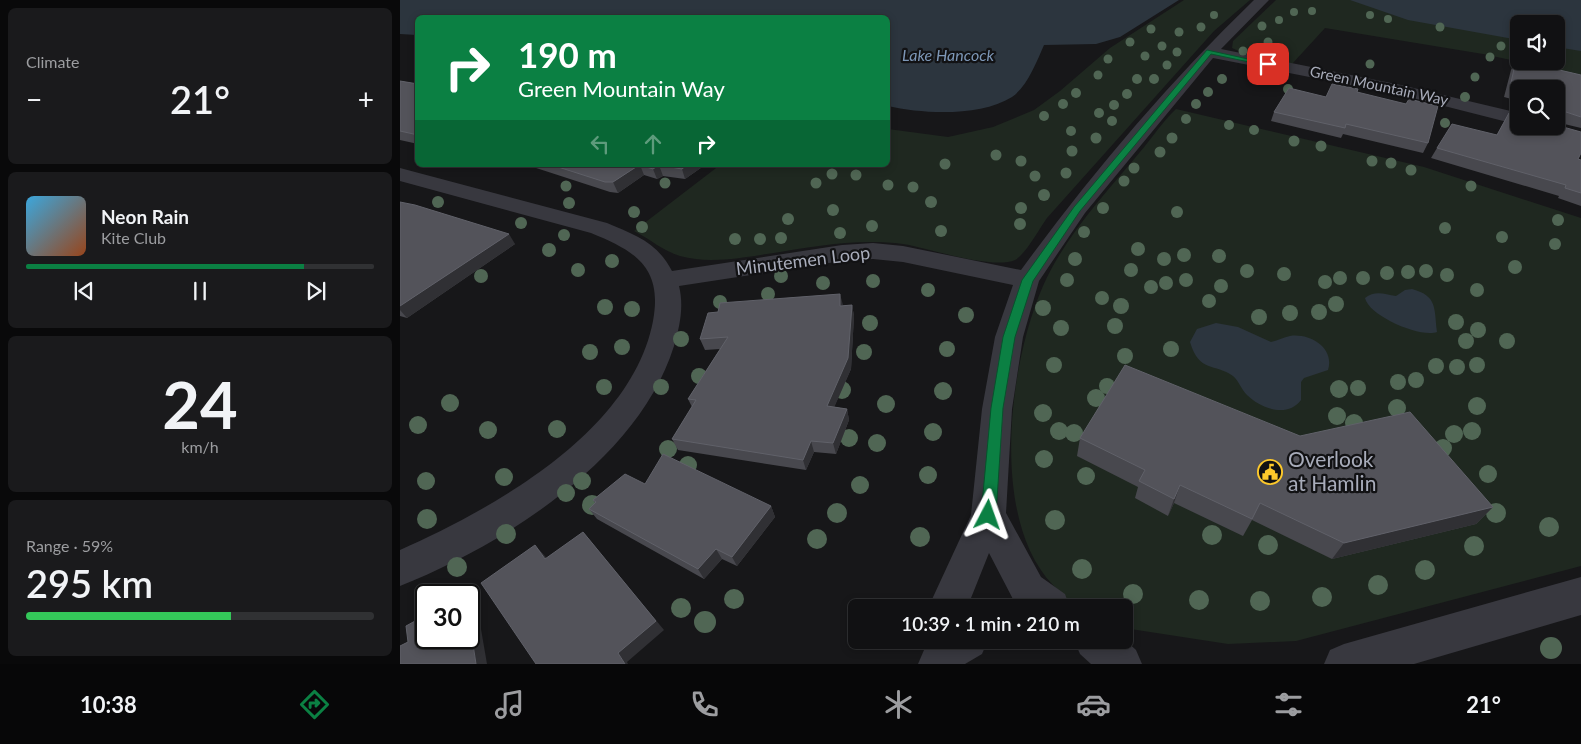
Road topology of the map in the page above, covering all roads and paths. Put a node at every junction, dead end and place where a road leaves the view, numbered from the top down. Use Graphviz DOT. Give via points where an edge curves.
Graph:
graph roads {
  1 [pos="1262,0"];
  2 [pos="1209,52"];
  3 [pos="1510,116"];
  4 [pos="400,174"];
  5 [pos="666,280"];
  6 [pos="1028,280"];
  7 [pos="988,515"];
  8 [pos="400,568"];
  9 [pos="1581,596"];
  10 [pos="951,599"];
  11 [pos="1040,599"];
  12 [pos="932,649"];
  13 [pos="951,649"];
  14 [pos="1104,649"];
  15 [pos="926,664"];
  16 [pos="938,664"];
  17 [pos="1122,664"];
  18 [pos="1344,664"];
  1 -- 2 [label="street"];
  2 -- 3 [label="street, Green Mountain Way" via="1401,90"];
  2 -- 6 [label="street" via="1077,209"];
  4 -- 5 [label="street" via="599,228 626,239 645,252"];
  5 -- 6 [label="street, Minutemen Loop" via="874,251"];
  5 -- 8 [label="street" via="668,314 657,356 633,400 602,436 565,471 481,528"];
  6 -- 7 [label="street" via="1009,337 997,408"];
  7 -- 10 [label="street"];
  7 -- 11 [label="street" via="1028,590"];
  9 -- 18 [label="street"];
  12 -- 15 [label="street"];
  13 -- 16 [label="street"];
  14 -- 17 [label="street"];
}
